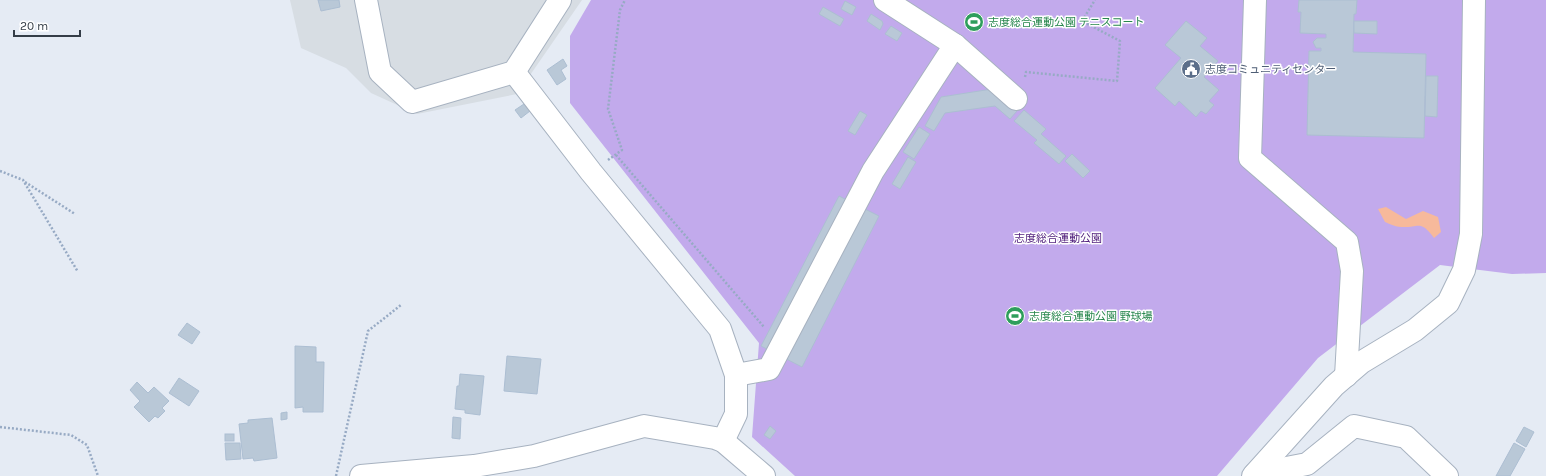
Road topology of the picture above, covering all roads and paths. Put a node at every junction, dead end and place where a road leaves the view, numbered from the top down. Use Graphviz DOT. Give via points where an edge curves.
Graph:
graph roads {
  1 [pos="366,0"];
  2 [pos="560,0"];
  3 [pos="626,0"];
  4 [pos="885,0"];
  5 [pos="1095,0"];
  6 [pos="1255,0"];
  7 [pos="1474,0"];
  8 [pos="956,45"];
  9 [pos="514,72"];
  10 [pos="1016,99"];
  11 [pos="616,154"];
  12 [pos="0,170"];
  13 [pos="591,172"];
  14 [pos="23,180"];
  15 [pos="75,214"];
  16 [pos="78,272"];
  17 [pos="402,305"];
  18 [pos="764,328"];
  19 [pos="736,375"];
  20 [pos="1346,376"];
  21 [pos="0,427"];
  22 [pos="723,441"];
  23 [pos="1254,475"];
  24 [pos="98,476"];
  25 [pos="336,476"];
  26 [pos="361,476"];
  27 [pos="764,476"];
  28 [pos="1447,476"];
  1 -- 9 [label="street" via="380,72 412,102"];
  2 -- 9 [label="street"];
  3 -- 11 [label="path" via="620,10 608,109 622,150"];
  4 -- 8 [label="street"];
  5 -- 10 [label="path" via="1082,21 1120,41 1117,81 1026,72"];
  6 -- 20 [label="street" via="1250,158 1347,242 1352,271"];
  7 -- 20 [label="street" via="1472,234 1464,270 1448,303 1415,330 1362,362"];
  8 -- 10 [label="street"];
  8 -- 19 [label="street" via="873,171 769,369"];
  9 -- 13 [label="street"];
  11 -- 13 [label="path"];
  11 -- 18 [label="path"];
  12 -- 14 [label="path"];
  13 -- 19 [label="street" via="720,329"];
  14 -- 15 [label="path"];
  14 -- 16 [label="path"];
  17 -- 25 [label="path" via="368,331"];
  19 -- 22 [label="street" via="736,414"];
  20 -- 23 [label="street"];
  21 -- 24 [label="path" via="71,435 87,445"];
  22 -- 26 [label="street" via="644,426 534,456 474,466"];
  22 -- 27 [label="street"];
  23 -- 28 [label="street" via="1307,464 1354,426 1406,437"];
}
